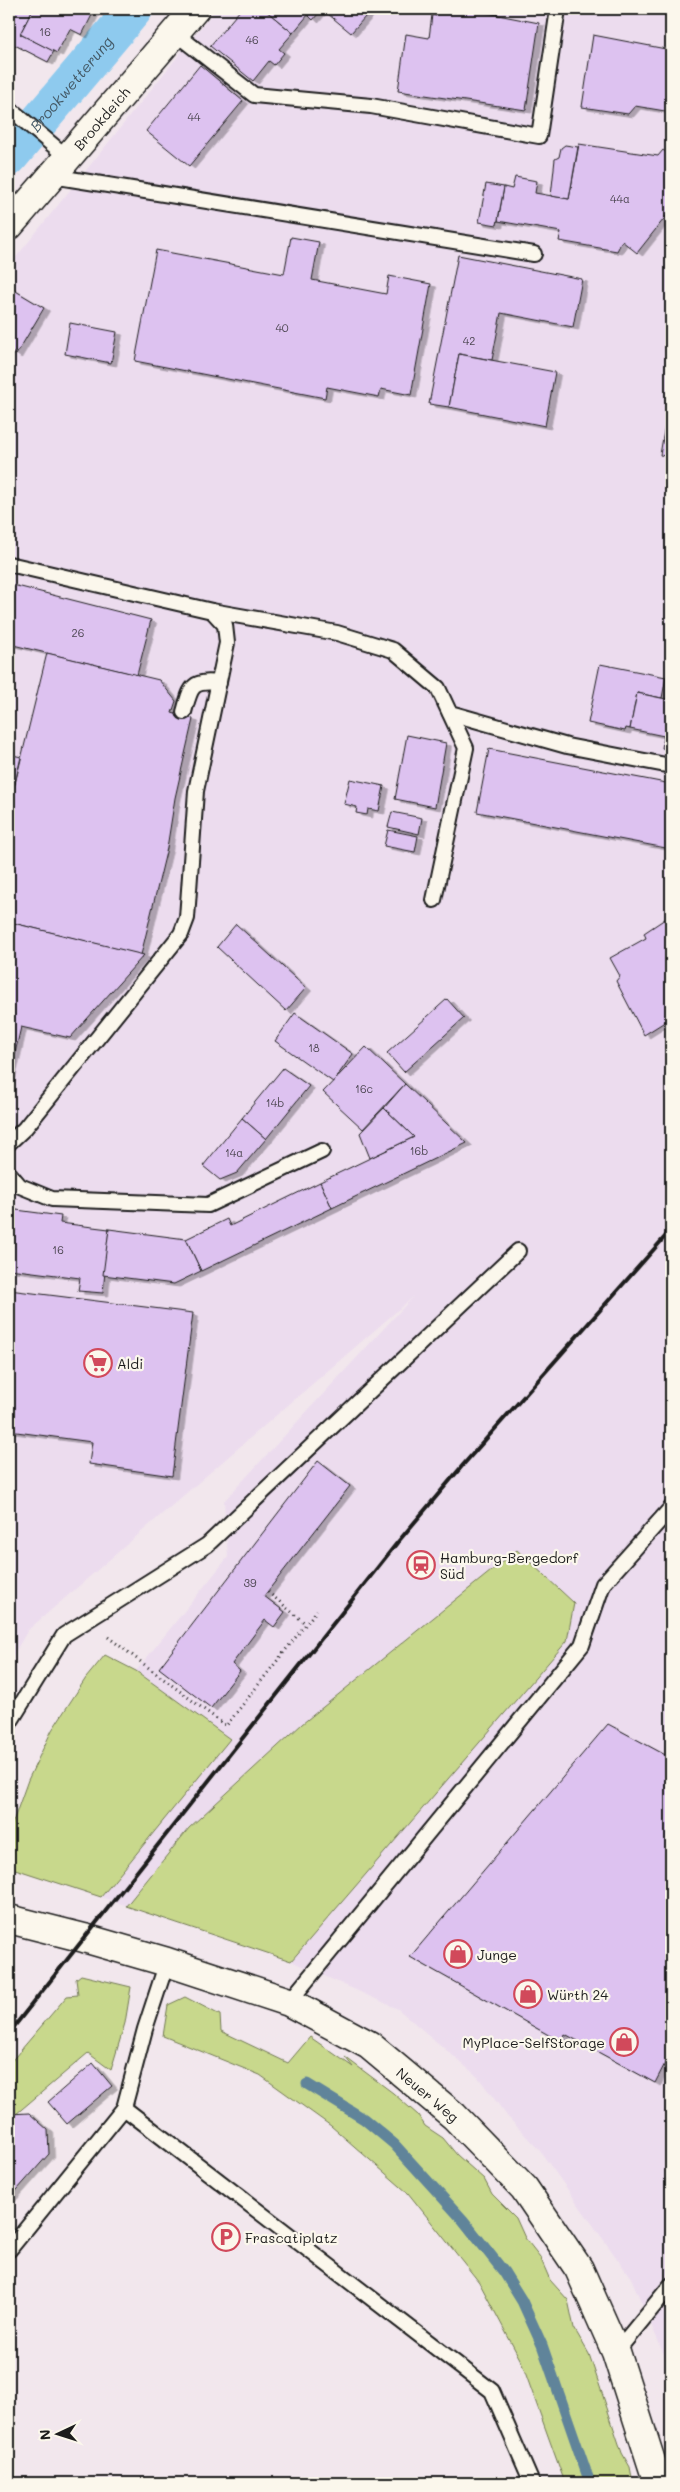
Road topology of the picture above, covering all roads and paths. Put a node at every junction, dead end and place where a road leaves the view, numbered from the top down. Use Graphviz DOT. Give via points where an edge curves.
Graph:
graph roads {
  1 [pos="195,9"];
  2 [pos="558,9"];
  3 [pos="175,33"];
  4 [pos="9,108"];
  5 [pos="57,158"];
  6 [pos="9,226"];
  7 [pos="534,254"];
  8 [pos="9,564"];
  9 [pos="212,611"];
  10 [pos="219,683"];
  11 [pos="184,712"];
  12 [pos="450,714"];
  13 [pos="671,766"];
  14 [pos="434,900"];
  15 [pos="9,1143"];
  16 [pos="322,1151"];
  17 [pos="9,1173"];
  18 [pos="518,1251"];
  19 [pos="671,1508"];
  20 [pos="268,1592"];
  21 [pos="317,1610"];
  22 [pos="86,1620"];
  23 [pos="306,1624"];
  24 [pos="9,1724"];
  25 [pos="9,1919"];
  26 [pos="167,1962"];
  27 [pos="289,2002"];
  28 [pos="124,2108"];
  29 [pos="9,2250"];
  30 [pos="671,2285"];
  31 [pos="616,2352"];
  32 [pos="532,2483"];
  33 [pos="658,2483"];
  1 -- 3 [label="street, Brookdeich"];
  2 -- 3 [label="lane" via="539,136 372,106 254,95"];
  3 -- 5 [label="street, Brookdeich"];
  4 -- 5 [label="lane"];
  5 -- 6 [label="street, Brookdeich"];
  5 -- 7 [label="lane"];
  8 -- 9 [label="lane"];
  9 -- 10 [label="lane" via="225,625 227,643"];
  9 -- 12 [label="lane" via="337,633 393,650 438,688"];
  10 -- 11 [label="lane" via="202,681 195,684"];
  10 -- 15 [label="lane" via="196,792 187,918 181,934 25,1128"];
  12 -- 13 [label="lane" via="567,746"];
  12 -- 14 [label="lane" via="466,748"];
  16 -- 17 [label="lane" via="222,1200 194,1206 52,1199 20,1186"];
  18 -- 22 [label="lane" via="207,1545"];
  19 -- 27 [label="lane" via="602,1584 582,1644"];
  20 -- 23 [label="path"];
  21 -- 23 [label="path"];
  22 -- 23 [label="path" via="226,1726"];
  22 -- 24 [label="lane" via="64,1635"];
  25 -- 26 [label="street, Neuer Weg"];
  26 -- 27 [label="street, Neuer Weg"];
  26 -- 28 [label="lane"];
  27 -- 31 [label="street, Neuer Weg" via="369,2045 454,2116 524,2188 579,2269"];
  28 -- 29 [label="lane"];
  28 -- 32 [label="lane" via="492,2391"];
  30 -- 31 [label="lane"];
  31 -- 33 [label="street, Neuer Weg"];
}
